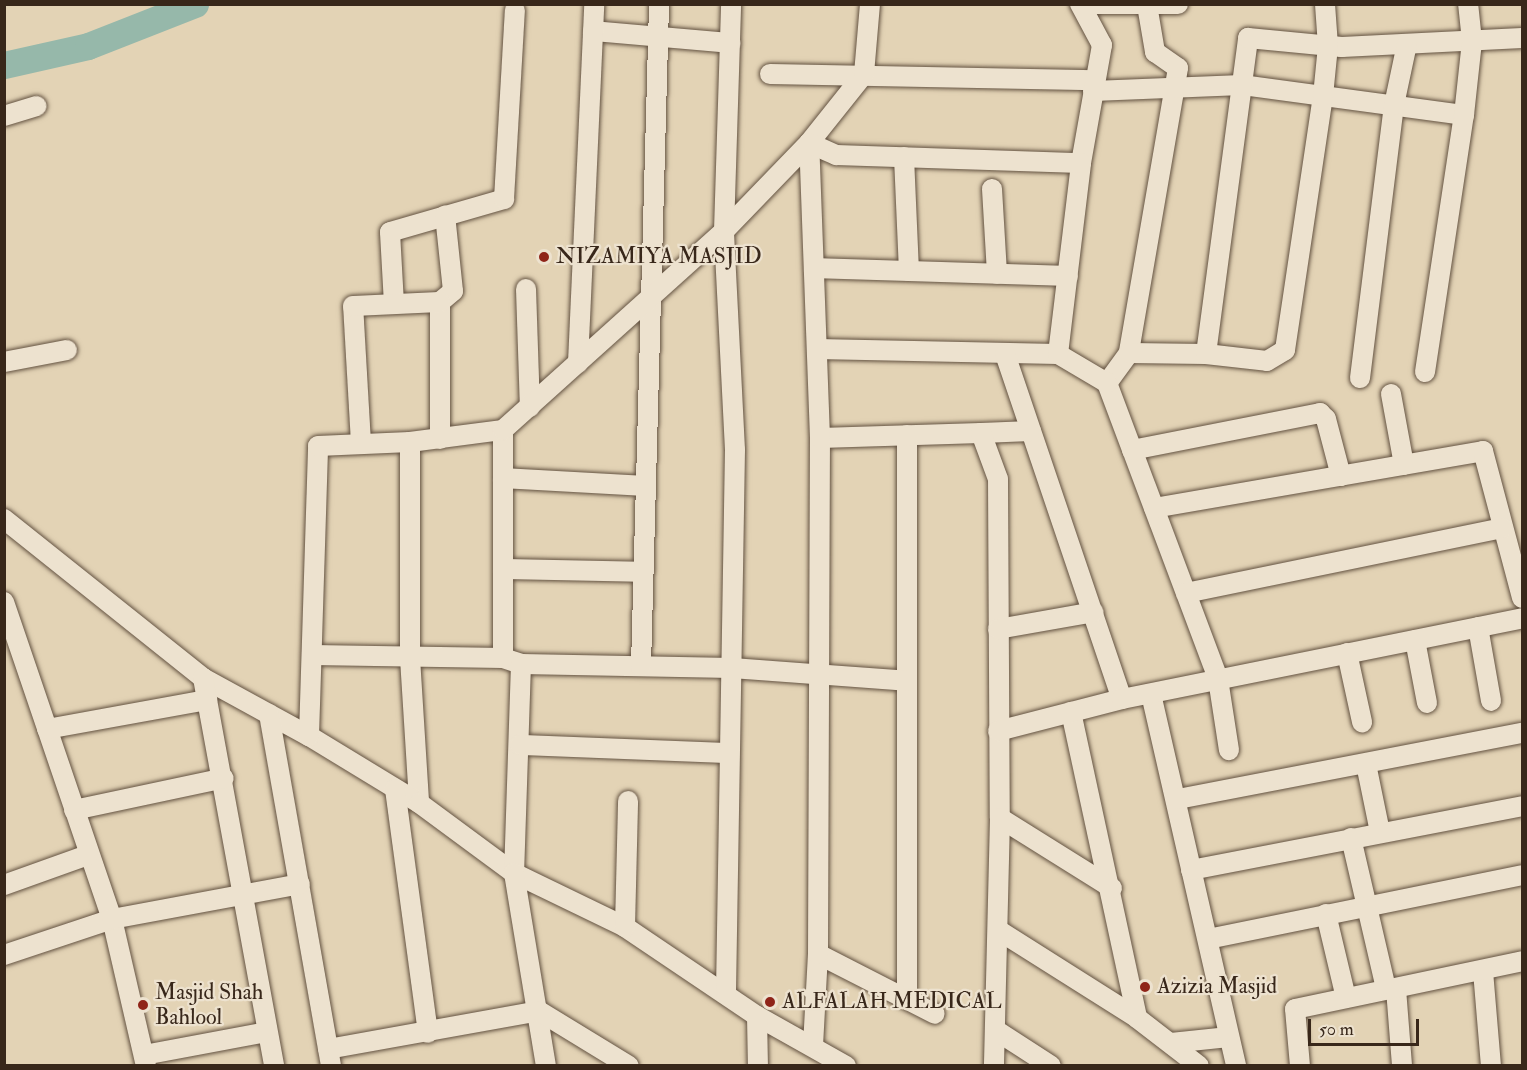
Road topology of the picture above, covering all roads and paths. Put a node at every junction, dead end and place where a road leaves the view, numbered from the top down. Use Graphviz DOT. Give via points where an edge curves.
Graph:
graph roads {
  1 [pos="594,4"];
  2 [pos="659,4"];
  3 [pos="731,4"];
  4 [pos="870,4"];
  5 [pos="1080,4"];
  6 [pos="1089,4"];
  7 [pos="1178,4"];
  8 [pos="1325,4"];
  9 [pos="1468,4"];
  10 [pos="1147,5"];
  11 [pos="515,10"];
  12 [pos="593,31"];
  13 [pos="658,37"];
  14 [pos="1522,38"];
  15 [pos="1472,40"];
  16 [pos="730,43"];
  17 [pos="1407,44"];
  18 [pos="1328,46"];
  19 [pos="770,74"];
  20 [pos="864,74"];
  21 [pos="1242,85"];
  22 [pos="1094,86"];
  23 [pos="1175,87"];
  24 [pos="1323,96"];
  25 [pos="1394,105"];
  26 [pos="37,106"];
  27 [pos="1464,115"];
  28 [pos="4,116"];
  29 [pos="809,143"];
  30 [pos="904,157"];
  31 [pos="1081,163"];
  32 [pos="992,189"];
  33 [pos="445,214"];
  34 [pos="724,231"];
  35 [pos="814,268"];
  36 [pos="909,271"];
  37 [pos="997,274"];
  38 [pos="1068,276"];
  39 [pos="526,289"];
  40 [pos="651,299"];
  41 [pos="440,302"];
  42 [pos="394,304"];
  43 [pos="67,350"];
  44 [pos="817,350"];
  45 [pos="1129,353"];
  46 [pos="1005,354"];
  47 [pos="1058,354"];
  48 [pos="1206,354"];
  49 [pos="4,362"];
  50 [pos="578,363"];
  51 [pos="1425,372"];
  52 [pos="1360,378"];
  53 [pos="1107,383"];
  54 [pos="1391,394"];
  55 [pos="530,406"];
  56 [pos="503,430"];
  57 [pos="1031,431"];
  58 [pos="981,433"];
  59 [pos="907,435"];
  60 [pos="820,438"];
  61 [pos="440,439"];
  62 [pos="410,442"];
  63 [pos="361,443"];
  64 [pos="1132,450"];
  65 [pos="1404,465"];
  66 [pos="1341,476"];
  67 [pos="503,478"];
  68 [pos="645,486"];
  69 [pos="1154,508"];
  70 [pos="4,519"];
  71 [pos="1502,528"];
  72 [pos="1517,557"];
  73 [pos="503,569"];
  74 [pos="642,572"];
  75 [pos="1186,593"];
  76 [pos="1522,598"];
  77 [pos="4,602"];
  78 [pos="1094,612"];
  79 [pos="1522,618"];
  80 [pos="1478,627"];
  81 [pos="998,629"];
  82 [pos="1415,640"];
  83 [pos="1347,653"];
  84 [pos="312,655"];
  85 [pos="410,658"];
  86 [pos="512,661"];
  87 [pos="641,666"];
  88 [pos="732,668"];
  89 [pos="817,677"];
  90 [pos="203,678"];
  91 [pos="1218,679"];
  92 [pos="907,681"];
  93 [pos="1151,694"];
  94 [pos="1122,699"];
  95 [pos="207,700"];
  96 [pos="1491,701"];
  97 [pos="1427,703"];
  98 [pos="1071,712"];
  99 [pos="269,714"];
  100 [pos="1362,722"];
  101 [pos="47,729"];
  102 [pos="998,731"];
  103 [pos="1522,733"];
  104 [pos="309,736"];
  105 [pos="520,745"];
  106 [pos="1229,750"];
  107 [pos="729,753"];
  108 [pos="1366,764"];
  109 [pos="224,778"];
  110 [pos="395,789"];
  111 [pos="1178,799"];
  112 [pos="628,801"];
  113 [pos="419,803"];
  114 [pos="1522,806"];
  115 [pos="74,810"];
  116 [pos="1000,818"];
  117 [pos="1380,832"];
  118 [pos="1351,838"];
  119 [pos="88,855"];
  120 [pos="1191,870"];
  121 [pos="514,873"];
  122 [pos="1522,875"];
  123 [pos="300,884"];
  124 [pos="4,885"];
  125 [pos="1112,888"];
  126 [pos="242,894"];
  127 [pos="1369,906"];
  128 [pos="1326,914"];
  129 [pos="112,919"];
  130 [pos="625,927"];
  131 [pos="998,930"];
  132 [pos="1208,939"];
  133 [pos="818,954"];
  134 [pos="4,955"];
  135 [pos="1522,962"];
  136 [pos="1483,971"];
  137 [pos="1391,989"];
  138 [pos="726,992"];
  139 [pos="1346,998"];
  140 [pos="907,999"];
  141 [pos="539,1011"];
  142 [pos="935,1014"];
  143 [pos="757,1016"];
  144 [pos="1137,1018"];
  145 [pos="267,1032"];
  146 [pos="997,1032"];
  147 [pos="428,1033"];
  148 [pos="1229,1037"];
  149 [pos="1171,1043"];
  150 [pos="813,1046"];
  151 [pos="330,1057"];
  152 [pos="145,1060"];
  153 [pos="274,1065"];
  154 [pos="546,1065"];
  155 [pos="630,1065"];
  156 [pos="758,1065"];
  157 [pos="846,1065"];
  158 [pos="994,1065"];
  159 [pos="1051,1065"];
  160 [pos="1199,1065"];
  161 [pos="1236,1065"];
  162 [pos="1300,1065"];
  163 [pos="1402,1065"];
  164 [pos="1491,1065"];
  1 -- 12 [label="street"];
  2 -- 13 [label="street"];
  3 -- 16 [label="street"];
  4 -- 20 [label="street"];
  5 -- 22 [label="street" via="1102,45"];
  6 -- 10 [label="street"];
  7 -- 10 [label="street"];
  8 -- 18 [label="street"];
  9 -- 15 [label="street"];
  10 -- 23 [label="street" via="1155,52 1178,68"];
  11 -- 33 [label="street" via="504,199"];
  12 -- 13 [label="street"];
  12 -- 50 [label="street"];
  13 -- 16 [label="street"];
  13 -- 40 [label="street"];
  14 -- 15 [label="street"];
  15 -- 17 [label="street"];
  15 -- 27 [label="street"];
  16 -- 34 [label="street"];
  17 -- 18 [label="street"];
  17 -- 25 [label="street"];
  18 -- 21 [label="street" via="1248,38"];
  18 -- 24 [label="street"];
  19 -- 20 [label="street"];
  20 -- 22 [label="street"];
  20 -- 29 [label="street"];
  21 -- 23 [label="street"];
  21 -- 24 [label="street"];
  21 -- 48 [label="street"];
  22 -- 23 [label="street"];
  22 -- 31 [label="street"];
  23 -- 45 [label="street"];
  24 -- 25 [label="street"];
  24 -- 48 [label="street" via="1285,350 1267,361"];
  25 -- 27 [label="street"];
  25 -- 52 [label="street"];
  26 -- 28 [label="street"];
  27 -- 51 [label="street"];
  29 -- 30 [label="street" via="836,155"];
  29 -- 34 [label="street"];
  29 -- 35 [label="street"];
  30 -- 31 [label="street"];
  30 -- 36 [label="street"];
  31 -- 38 [label="street"];
  32 -- 37 [label="street"];
  33 -- 41 [label="street" via="453,291"];
  33 -- 42 [label="street" via="390,232"];
  34 -- 40 [label="street"];
  34 -- 88 [label="street" via="735,450"];
  35 -- 36 [label="street"];
  35 -- 44 [label="street"];
  36 -- 37 [label="street"];
  37 -- 38 [label="street"];
  38 -- 47 [label="street"];
  39 -- 55 [label="street"];
  40 -- 50 [label="street"];
  40 -- 68 [label="street"];
  41 -- 42 [label="street"];
  41 -- 61 [label="street"];
  42 -- 63 [label="street" via="353,306"];
  43 -- 49 [label="street"];
  44 -- 46 [label="street"];
  44 -- 60 [label="street"];
  45 -- 48 [label="street"];
  45 -- 53 [label="street"];
  46 -- 47 [label="street"];
  46 -- 57 [label="street"];
  47 -- 53 [label="street"];
  50 -- 55 [label="street"];
  53 -- 64 [label="street"];
  54 -- 65 [label="street"];
  55 -- 56 [label="street"];
  56 -- 61 [label="street"];
  56 -- 67 [label="street"];
  57 -- 58 [label="street"];
  57 -- 78 [label="street"];
  58 -- 59 [label="street"];
  58 -- 81 [label="street" via="998,479"];
  59 -- 60 [label="street"];
  59 -- 92 [label="street"];
  60 -- 89 [label="street"];
  61 -- 62 [label="street"];
  62 -- 63 [label="street"];
  62 -- 85 [label="street"];
  63 -- 84 [label="street" via="318,446"];
  64 -- 66 [label="street" via="1320,413 1329,426"];
  64 -- 69 [label="street"];
  65 -- 66 [label="street"];
  65 -- 71 [label="street" via="1483,451"];
  66 -- 69 [label="street"];
  67 -- 68 [label="street"];
  67 -- 73 [label="street"];
  68 -- 74 [label="street"];
  69 -- 75 [label="street"];
  70 -- 90 [label="street"];
  71 -- 72 [label="street"];
  71 -- 75 [label="street"];
  72 -- 76 [label="street"];
  73 -- 74 [label="street"];
  73 -- 86 [label="street"];
  74 -- 87 [label="street"];
  75 -- 91 [label="street"];
  77 -- 101 [label="street"];
  78 -- 81 [label="street"];
  78 -- 94 [label="street"];
  79 -- 80 [label="street"];
  80 -- 82 [label="street"];
  80 -- 96 [label="street"];
  81 -- 102 [label="street"];
  82 -- 83 [label="street"];
  82 -- 97 [label="street"];
  83 -- 91 [label="street"];
  83 -- 100 [label="street"];
  84 -- 85 [label="street"];
  84 -- 104 [label="street"];
  85 -- 86 [label="street"];
  85 -- 113 [label="street"];
  86 -- 87 [label="street"];
  86 -- 105 [label="street"];
  87 -- 88 [label="street"];
  88 -- 89 [label="street"];
  88 -- 107 [label="street"];
  89 -- 92 [label="street"];
  89 -- 133 [label="street"];
  90 -- 95 [label="street"];
  90 -- 99 [label="street"];
  91 -- 93 [label="street"];
  91 -- 106 [label="street"];
  92 -- 140 [label="street"];
  93 -- 94 [label="street"];
  93 -- 111 [label="street"];
  94 -- 98 [label="street"];
  95 -- 101 [label="street"];
  95 -- 109 [label="street"];
  98 -- 102 [label="street"];
  98 -- 125 [label="street"];
  99 -- 104 [label="street"];
  99 -- 123 [label="street"];
  101 -- 115 [label="street"];
  102 -- 116 [label="street"];
  103 -- 108 [label="street"];
  104 -- 110 [label="street"];
  105 -- 107 [label="street"];
  105 -- 121 [label="street"];
  107 -- 138 [label="street"];
  108 -- 111 [label="street"];
  108 -- 117 [label="street"];
  109 -- 115 [label="street"];
  109 -- 126 [label="street"];
  110 -- 113 [label="street"];
  110 -- 147 [label="street"];
  111 -- 120 [label="street"];
  112 -- 130 [label="street"];
  113 -- 121 [label="street"];
  114 -- 117 [label="street"];
  115 -- 119 [label="street"];
  116 -- 125 [label="street"];
  116 -- 131 [label="street"];
  117 -- 118 [label="street"];
  118 -- 120 [label="street"];
  118 -- 127 [label="street"];
  119 -- 124 [label="street"];
  119 -- 129 [label="street"];
  120 -- 132 [label="street"];
  121 -- 130 [label="street"];
  121 -- 141 [label="street"];
  122 -- 127 [label="street"];
  123 -- 126 [label="street"];
  123 -- 151 [label="street"];
  125 -- 144 [label="street"];
  126 -- 129 [label="street"];
  126 -- 145 [label="street"];
  127 -- 128 [label="street"];
  127 -- 137 [label="street"];
  128 -- 132 [label="street"];
  128 -- 139 [label="street"];
  129 -- 134 [label="street"];
  129 -- 152 [label="street"];
  130 -- 138 [label="street"];
  131 -- 144 [label="street"];
  131 -- 146 [label="street"];
  132 -- 148 [label="street"];
  133 -- 140 [label="street"];
  133 -- 150 [label="street"];
  135 -- 136 [label="street"];
  136 -- 137 [label="street"];
  136 -- 164 [label="street"];
  137 -- 139 [label="street"];
  137 -- 163 [label="street"];
  138 -- 143 [label="street"];
  139 -- 162 [label="street" via="1295,1009"];
  140 -- 142 [label="street"];
  141 -- 147 [label="street"];
  141 -- 154 [label="street"];
  141 -- 155 [label="street"];
  143 -- 150 [label="street"];
  143 -- 156 [label="street"];
  144 -- 149 [label="street"];
  145 -- 152 [label="street"];
  145 -- 153 [label="street"];
  146 -- 158 [label="street"];
  146 -- 159 [label="street"];
  147 -- 151 [label="street"];
  148 -- 149 [label="street"];
  148 -- 161 [label="street"];
  149 -- 160 [label="street"];
  150 -- 157 [label="street"];
}
